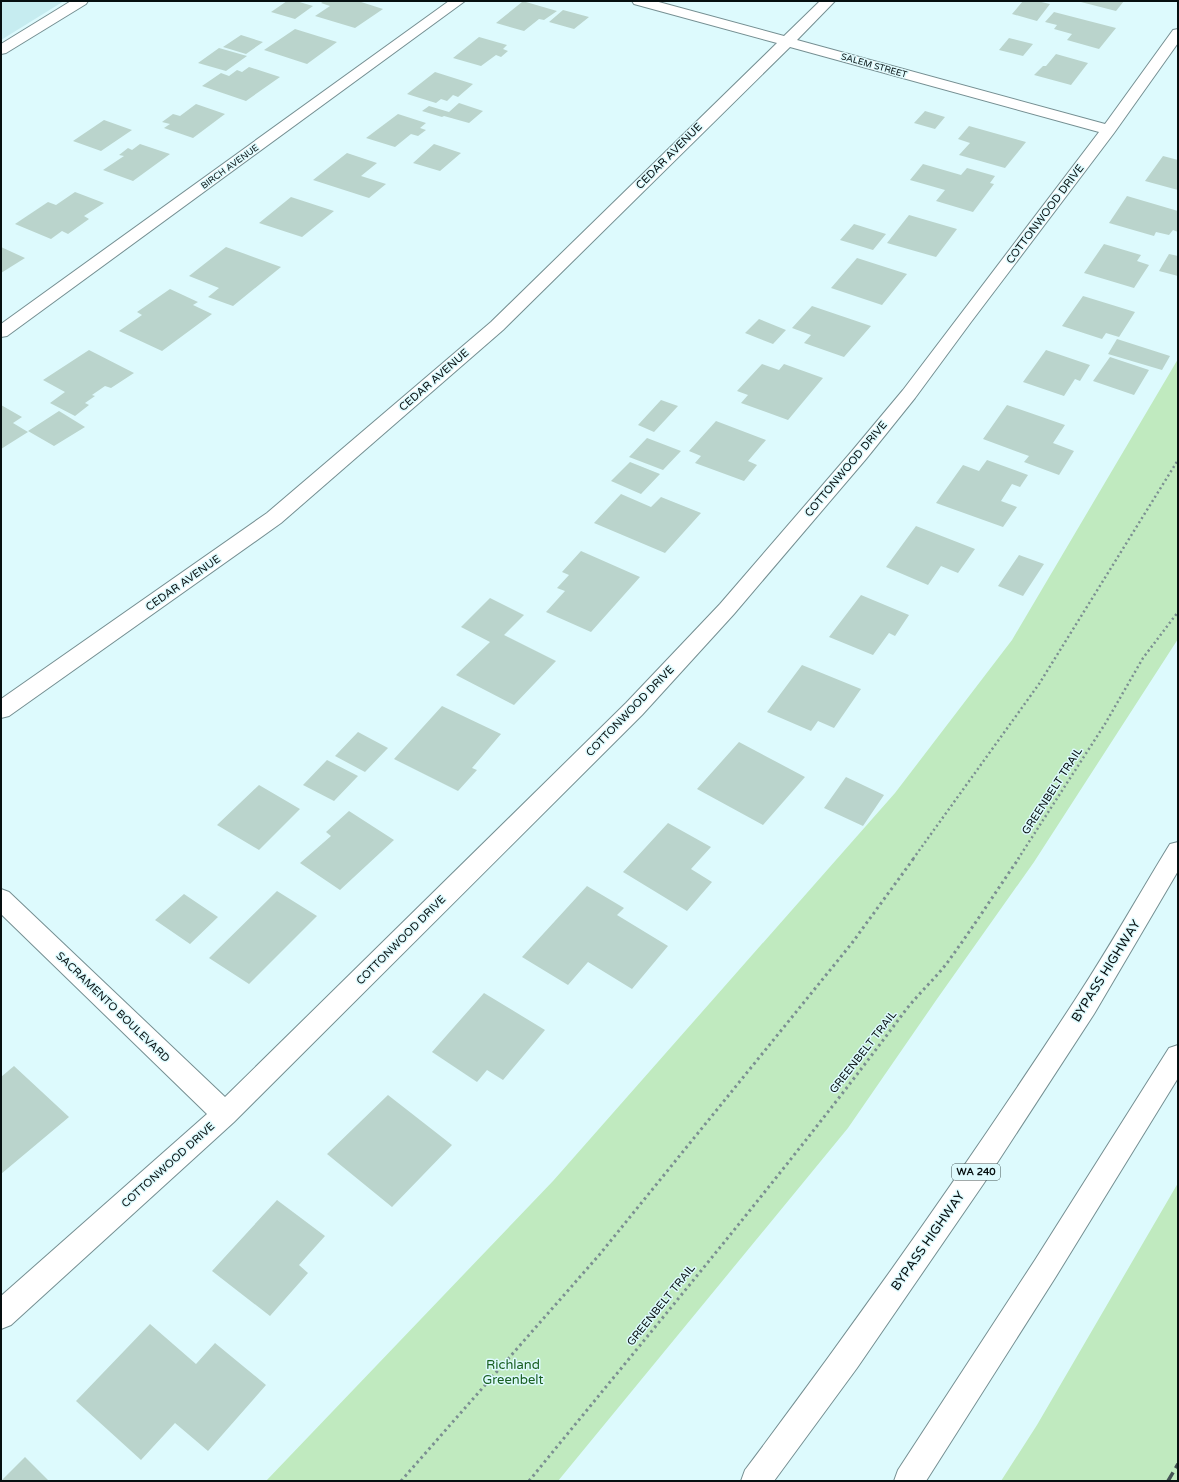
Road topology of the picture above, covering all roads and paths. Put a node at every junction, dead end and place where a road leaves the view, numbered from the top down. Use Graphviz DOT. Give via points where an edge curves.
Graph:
graph roads {
  1 [pos="82,1"];
  2 [pos="458,1"];
  3 [pos="639,1"];
  4 [pos="828,1"];
  5 [pos="1178,33"];
  6 [pos="786,41"];
  7 [pos="1,50"];
  8 [pos="1109,130"];
  9 [pos="1,332"];
  10 [pos="1178,460"];
  11 [pos="1178,612"];
  12 [pos="1,710"];
  13 [pos="1178,851"];
  14 [pos="1,899"];
  15 [pos="1178,1056"];
  16 [pos="225,1114"];
  17 [pos="1,1315"];
  18 [pos="401,1481"];
  19 [pos="529,1481"];
  20 [pos="756,1481"];
  21 [pos="909,1481"];
  1 -- 7 [label="main road"];
  2 -- 9 [label="main road, BIRCH AVENUE"];
  3 -- 6 [label="main road, SALEM STREET"];
  4 -- 6 [label="main road, CEDAR AVENUE"];
  5 -- 8 [label="main road, COTTONWOOD DRIVE"];
  6 -- 8 [label="main road, SALEM STREET"];
  6 -- 12 [label="main road, CEDAR AVENUE" via="497,326 274,518"];
  8 -- 16 [label="main road, COTTONWOOD DRIVE" via="909,394 726,609 634,709"];
  10 -- 18 [label="path" via="1039,684 852,943 600,1254"];
  11 -- 19 [label="path, GREENBELT TRAIL" via="1143,658 1106,724 1050,811 945,965 920,992 865,1066"];
  13 -- 20 [label="main road, BYPASS HIGHWAY / WA 240" via="1085,1006 975,1174 847,1358"];
  14 -- 16 [label="main road, SACRAMENTO BOULEVARD"];
  15 -- 21 [label="main road"];
  16 -- 17 [label="main road, COTTONWOOD DRIVE"];
}
